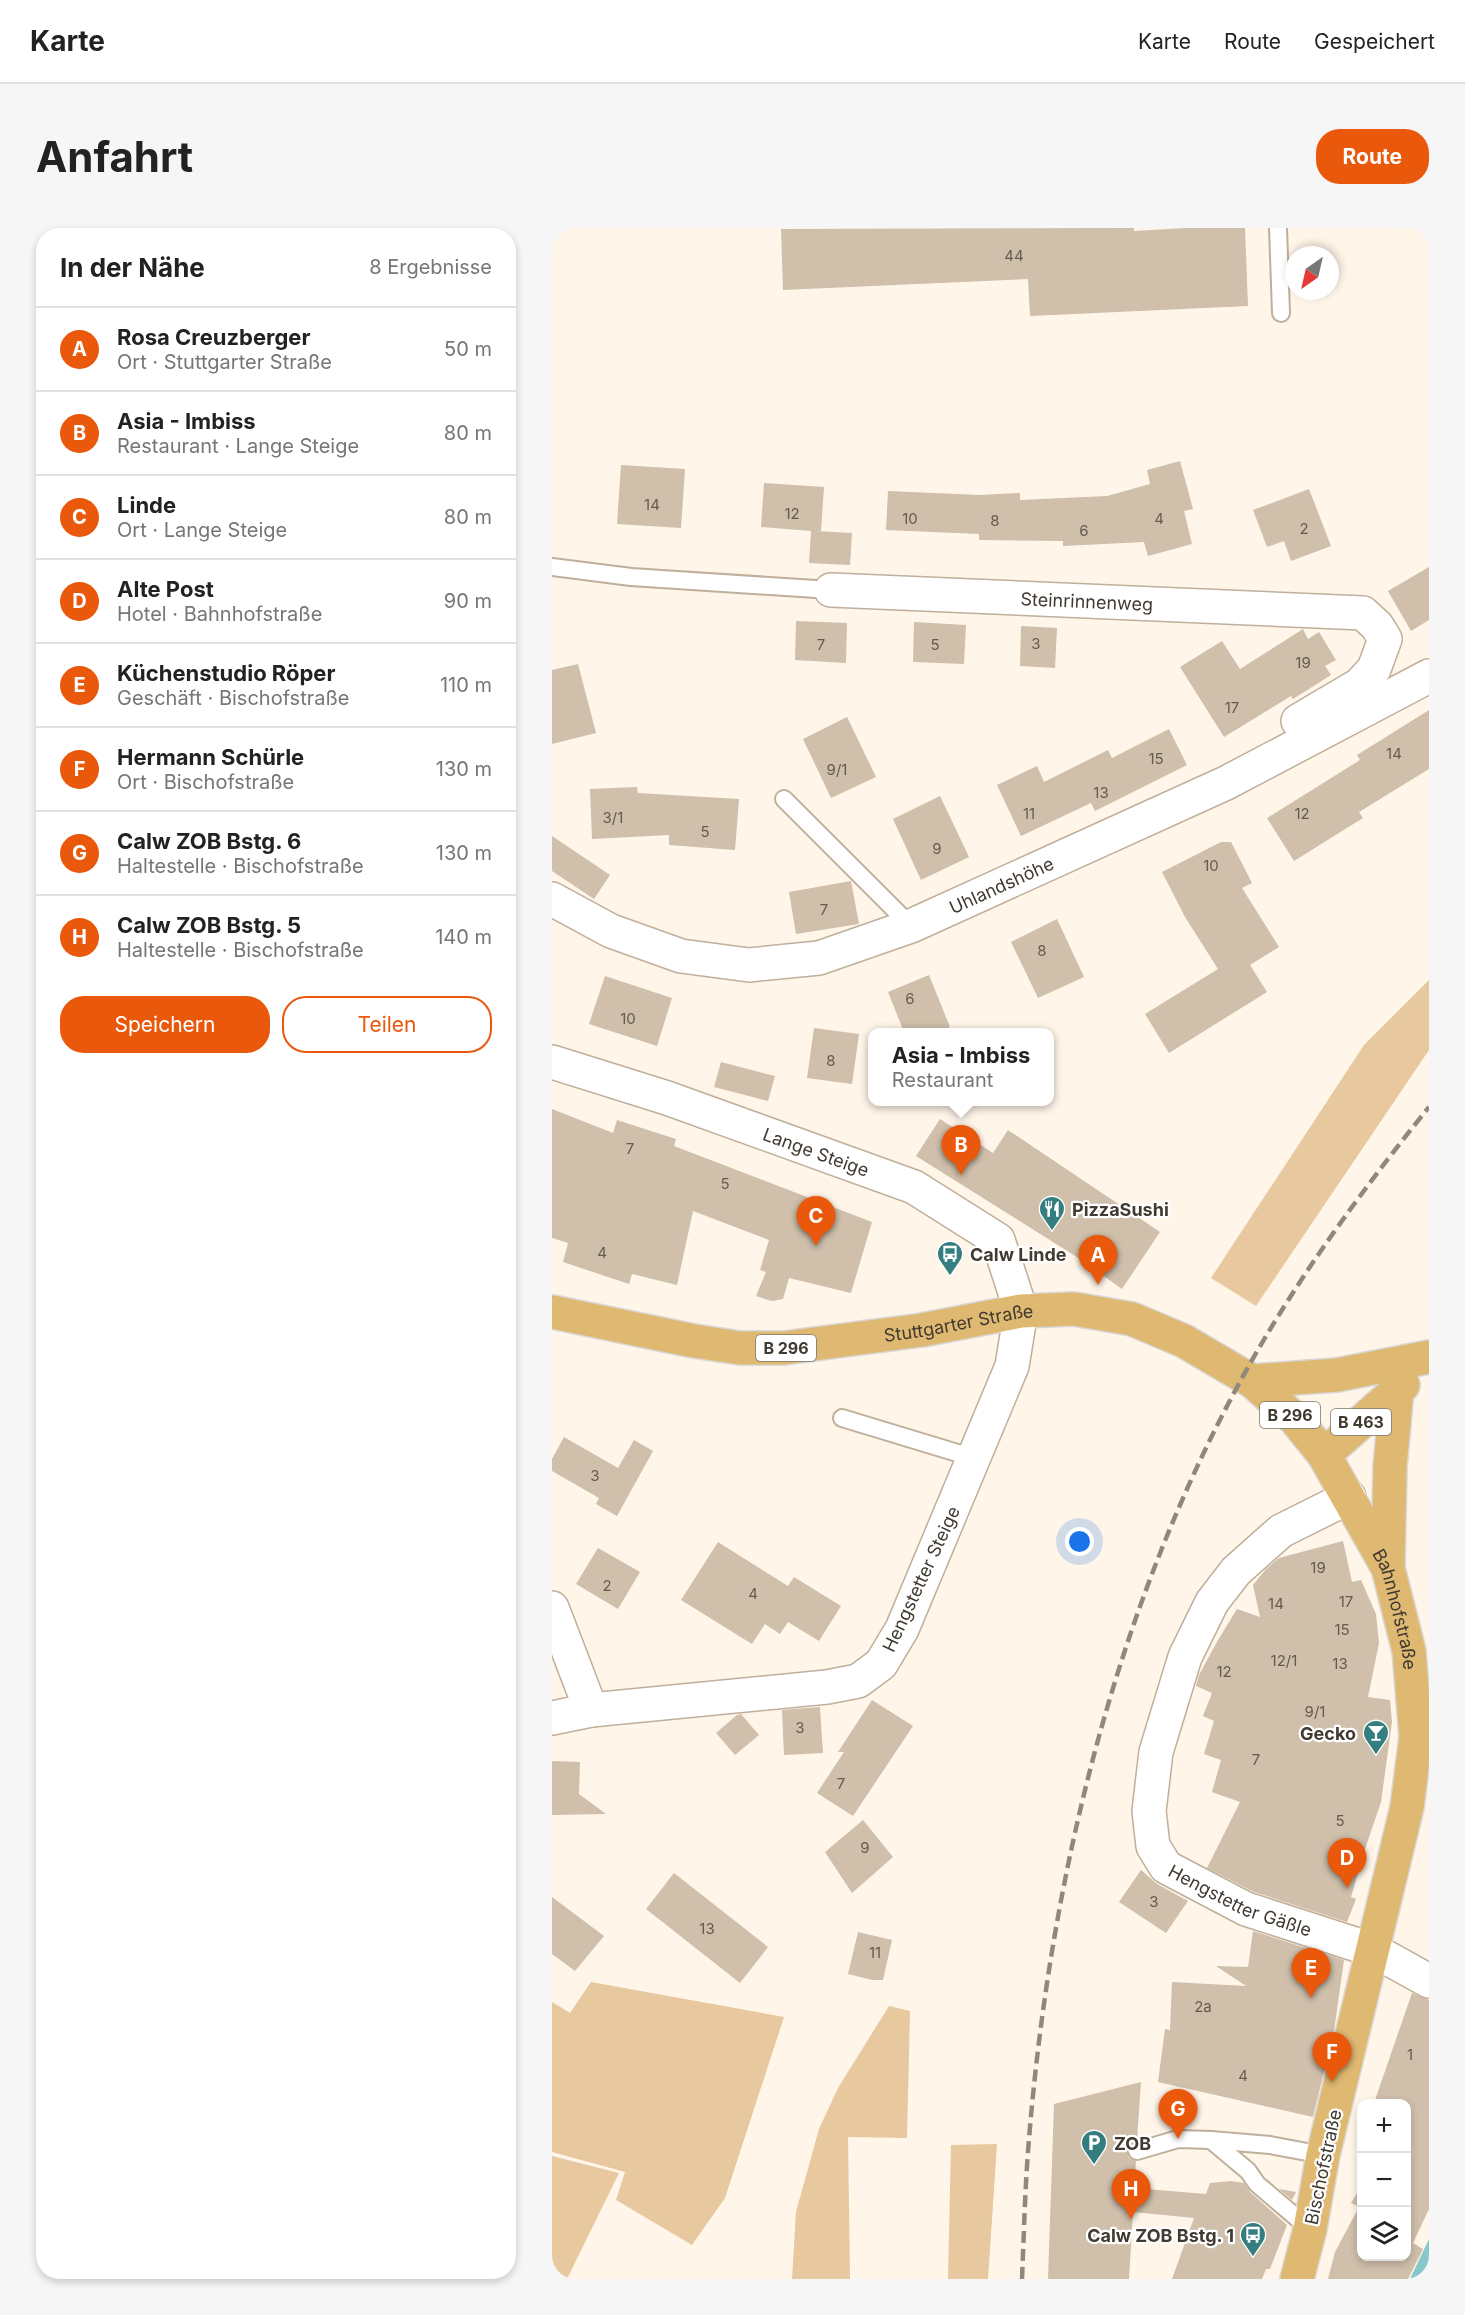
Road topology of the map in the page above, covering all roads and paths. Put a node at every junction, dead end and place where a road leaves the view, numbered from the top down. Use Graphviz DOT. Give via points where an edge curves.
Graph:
graph roads {
  1 [pos="1278,228"];
  2 [pos="1281,313"];
  3 [pos="552,567"];
  4 [pos="831,590"];
  5 [pos="1429,676"];
  6 [pos="1226,783"];
  7 [pos="784,799"];
  8 [pos="552,899"];
  9 [pos="911,926"];
  10 [pos="552,1062"];
  11 [pos="1021,1311"];
  12 [pos="552,1312"];
  13 [pos="1429,1359"];
  14 [pos="1252,1381"];
  15 [pos="1397,1390"];
  16 [pos="842,1418"];
  17 [pos="1324,1455"];
  18 [pos="974,1458"];
  19 [pos="1349,1497"];
  20 [pos="1388,1568"];
  21 [pos="552,1608"];
  22 [pos="591,1710"];
  23 [pos="552,1718"];
  24 [pos="1373,1950"];
  25 [pos="1429,1981"];
  26 [pos="1211,2140"];
  27 [pos="1137,2151"];
  28 [pos="1323,2155"];
  29 [pos="1310,2229"];
  30 [pos="1297,2279"];
  1 -- 2 [label="lane"];
  3 -- 4 [label="lane, Steinrinnenweg" via="632,578"];
  4 -- 6 [label="street, Steinrinnenweg" via="1363,613 1385,639 1374,669 1359,685 1233,758"];
  5 -- 6 [label="street, Uhlandshöhe"];
  6 -- 9 [label="street, Uhlandshöhe"];
  7 -- 9 [label="lane"];
  8 -- 9 [label="street, Uhlandshöhe" via="611,931 681,956 749,965 819,958"];
  10 -- 11 [label="street, Lange Steige" via="667,1098 914,1187 998,1240"];
  11 -- 12 [label="main road, Stuttgarter Straße / B 296" via="922,1330 784,1348 740,1348 694,1341"];
  11 -- 14 [label="main road, Stuttgarter Straße / B 296" via="1074,1309 1132,1318 1184,1341"];
  11 -- 18 [label="street, Hengstetter Steige" via="1012,1366"];
  13 -- 14 [label="main road" via="1355,1372"];
  13 -- 15 [label="main road, B 463"];
  14 -- 17 [label="main road, Stuttgarter Straße / B 296" via="1294,1419"];
  15 -- 17 [label="main road, B 463"];
  15 -- 20 [label="main road" via="1390,1466"];
  16 -- 18 [label="lane"];
  17 -- 19 [label="main road, Bahnhofstraße / B 296"];
  18 -- 22 [label="street, Hengstetter Steige" via="902,1629 881,1664 858,1681 827,1688"];
  19 -- 20 [label="main road, Bahnhofstraße / B 296"];
  19 -- 24 [label="street, Hengstetter Gäßle" via="1281,1531 1236,1571 1212,1602 1185,1657 1156,1752 1149,1811 1153,1846 1166,1867 1246,1909"];
  20 -- 24 [label="main road, Bahnhofstraße / B 296" via="1409,1651 1416,1737 1407,1807"];
  21 -- 22 [label="street"];
  22 -- 23 [label="street, Hengstetter Steige"];
  24 -- 25 [label="street, Hengstetter Gäßle"];
  24 -- 28 [label="main road, Bischofstraße / B 296"];
  26 -- 27 [label="lane" via="1178,2139"];
  26 -- 28 [label="lane"];
  26 -- 29 [label="lane"];
  28 -- 29 [label="main road, Bischofstraße / B 296"];
  29 -- 30 [label="main road, Bischofstraße / B 296"];
}
